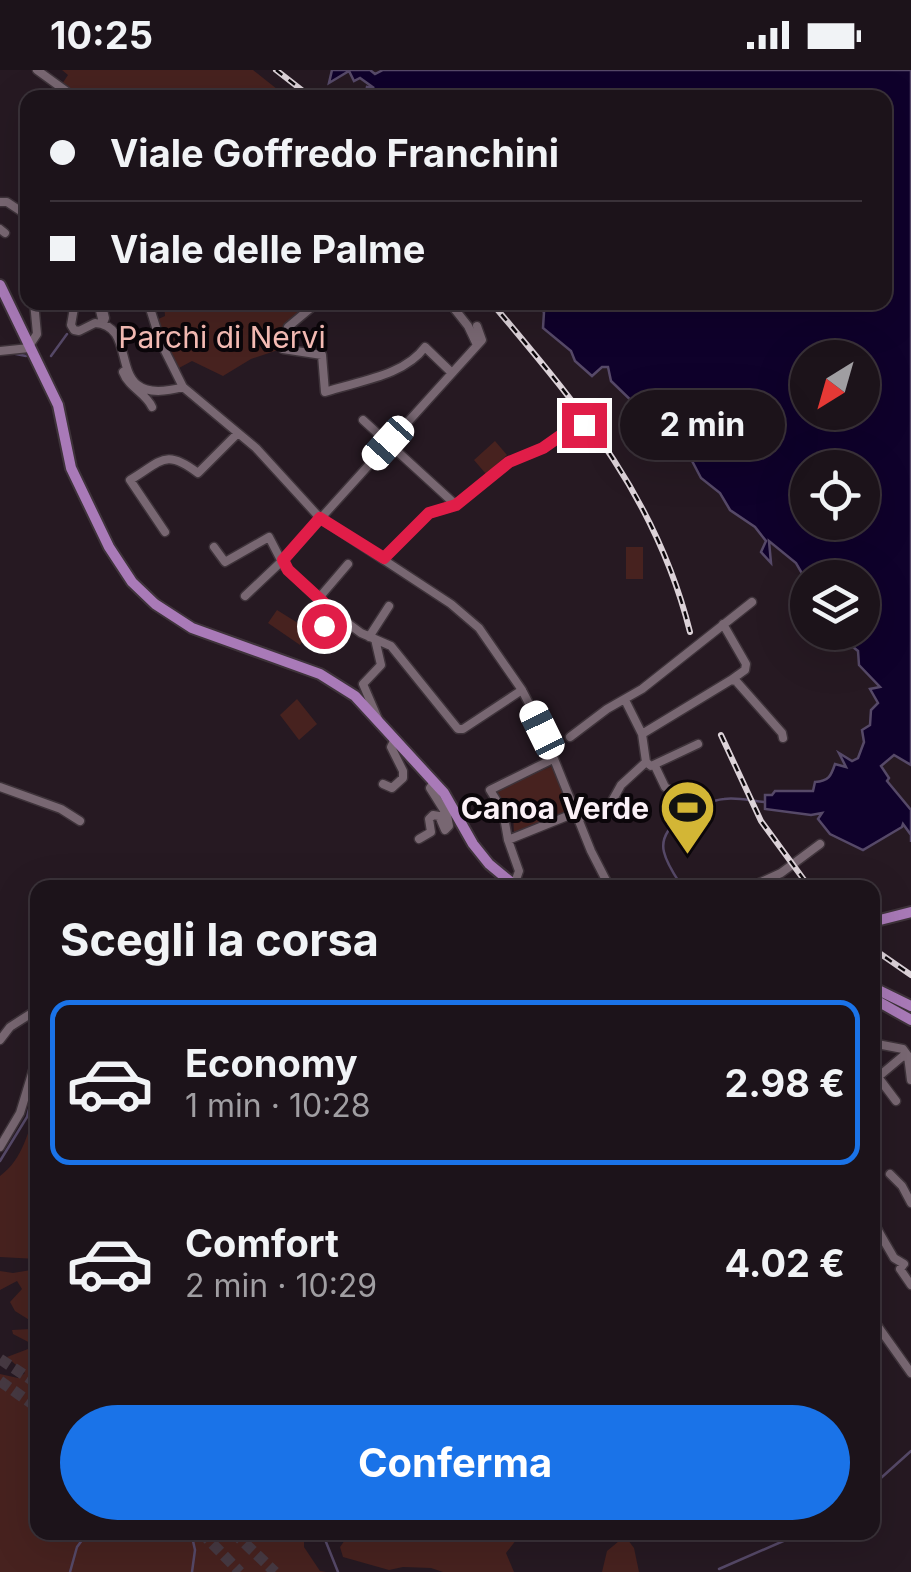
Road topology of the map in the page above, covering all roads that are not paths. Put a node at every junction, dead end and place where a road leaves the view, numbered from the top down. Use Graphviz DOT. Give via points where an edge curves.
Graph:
graph roads {
  1 [pos="36,70"];
  2 [pos="65,90"];
  3 [pos="0,285"];
  4 [pos="35,310"];
  5 [pos="74,310"];
  6 [pos="101,310"];
  7 [pos="151,310"];
  8 [pos="308,310"];
  9 [pos="455,310"];
  10 [pos="102,324"];
  11 [pos="477,326"];
  12 [pos="480,343"];
  13 [pos="29,347"];
  14 [pos="0,351"];
  15 [pos="127,369"];
  16 [pos="452,373"];
  17 [pos="183,387"];
  18 [pos="152,406"];
  19 [pos="363,420"];
  20 [pos="584,425"];
  21 [pos="238,432"];
  22 [pos="388,443"];
  23 [pos="456,505"];
  24 [pos="319,519"];
  25 [pos="165,532"];
  26 [pos="214,546"];
  27 [pos="286,557"];
  28 [pos="384,558"];
  29 [pos="348,564"];
  30 [pos="245,596"];
  31 [pos="318,598"];
  32 [pos="752,602"];
  33 [pos="389,606"];
  34 [pos="337,615"];
  35 [pos="723,624"];
  36 [pos="317,635"];
  37 [pos="372,638"];
  38 [pos="731,680"];
  39 [pos="522,690"];
  40 [pos="625,700"];
  41 [pos="378,720"];
  42 [pos="642,734"];
  43 [pos="570,737"];
  44 [pos="783,738"];
  45 [pos="395,739"];
  46 [pos="698,744"];
  47 [pos="554,759"];
  48 [pos="650,764"];
  49 [pos="434,782"];
  50 [pos="382,784"];
  51 [pos="684,786"];
  52 [pos="0,787"];
  53 [pos="611,803"];
  54 [pos="595,810"];
  55 [pos="577,816"];
  56 [pos="80,821"];
  57 [pos="419,840"];
  58 [pos="508,840"];
  59 [pos="820,844"];
  60 [pos="509,880"];
  61 [pos="517,880"];
  62 [pos="606,880"];
  63 [pos="766,880"];
  64 [pos="911,912"];
  65 [pos="880,920"];
  66 [pos="880,1000"];
  67 [pos="880,1000"];
  68 [pos="30,1013"];
  69 [pos="910,1014"];
  70 [pos="0,1040"];
  71 [pos="882,1046"];
  72 [pos="908,1058"];
  73 [pos="880,1075"];
  74 [pos="30,1080"];
  75 [pos="880,1080"];
  76 [pos="911,1080"];
  77 [pos="896,1101"];
  78 [pos="0,1147"];
  79 [pos="890,1174"];
  80 [pos="911,1203"];
  81 [pos="880,1233"];
  82 [pos="908,1264"];
  83 [pos="911,1285"];
  84 [pos="880,1329"];
  85 [pos="911,1373"];
  1 -- 2 [label="street"];
  3 -- 13 [label="main road"];
  4 -- 13 [label="street" via="37,334"];
  5 -- 10 [label="street" via="74,330"];
  6 -- 10 [label="street"];
  7 -- 17 [label="street"];
  8 -- 16 [label="street" via="288,327 283,349 322,355 325,392 407,365 425,347"];
  9 -- 12 [label="street"];
  10 -- 15 [label="street" via="119,339"];
  11 -- 12 [label="street"];
  12 -- 16 [label="street"];
  13 -- 14 [label="street"];
  13 -- 41 [label="main road" via="58,405 76,481 118,563 142,593 192,628 330,679"];
  15 -- 17 [label="street" via="133,382 155,394"];
  15 -- 18 [label="street" via="129,384"];
  16 -- 22 [label="street"];
  17 -- 21 [label="street"];
  19 -- 22 [label="street"];
  20 -- 23 [label="street" via="509,462"];
  21 -- 24 [label="street"];
  21 -- 25 [label="street" via="198,473 167,458 130,480"];
  22 -- 23 [label="street"];
  22 -- 24 [label="street"];
  23 -- 28 [label="street" via="429,513"];
  24 -- 27 [label="street"];
  24 -- 28 [label="street"];
  26 -- 27 [label="street" via="225,562 269,536"];
  27 -- 30 [label="street"];
  27 -- 31 [label="street" via="288,570"];
  28 -- 39 [label="street" via="480,628"];
  29 -- 31 [label="street"];
  31 -- 34 [label="street"];
  32 -- 35 [label="street"];
  33 -- 37 [label="street"];
  34 -- 36 [label="street"];
  34 -- 37 [label="street"];
  35 -- 38 [label="street" via="746,667"];
  35 -- 40 [label="street"];
  37 -- 39 [label="street" via="391,646 458,729"];
  37 -- 41 [label="street" via="381,665 363,684"];
  38 -- 42 [label="street"];
  38 -- 44 [label="street"];
  39 -- 47 [label="street"];
  40 -- 42 [label="street"];
  40 -- 43 [label="street"];
  41 -- 45 [label="main road"];
  42 -- 48 [label="street"];
  45 -- 49 [label="main road"];
  45 -- 50 [label="street" via="403,778 392,788"];
  46 -- 48 [label="street"];
  47 -- 55 [label="street"];
  47 -- 58 [label="street" via="490,790 503,811"];
  48 -- 51 [label="street" via="665,787"];
  48 -- 53 [label="street" via="621,785"];
  49 -- 57 [label="street" via="430,788 449,826 444,830 433,814 431,832"];
  49 -- 60 [label="main road" via="481,854"];
  52 -- 56 [label="street"];
  54 -- 55 [label="street"];
  55 -- 58 [label="street"];
  55 -- 62 [label="street"];
  58 -- 61 [label="street"];
  59 -- 63 [label="street"];
  64 -- 65 [label="main road"];
  66 -- 69 [label="main road"];
  67 -- 69 [label="main road"];
  68 -- 70 [label="street"];
  71 -- 72 [label="street" via="900,1048"];
  72 -- 73 [label="street"];
  72 -- 76 [label="street"];
  74 -- 78 [label="street"];
  75 -- 77 [label="street"];
  79 -- 80 [label="street"];
  81 -- 82 [label="street" via="896,1260"];
  82 -- 83 [label="street" via="900,1269"];
  84 -- 85 [label="street"];
}
